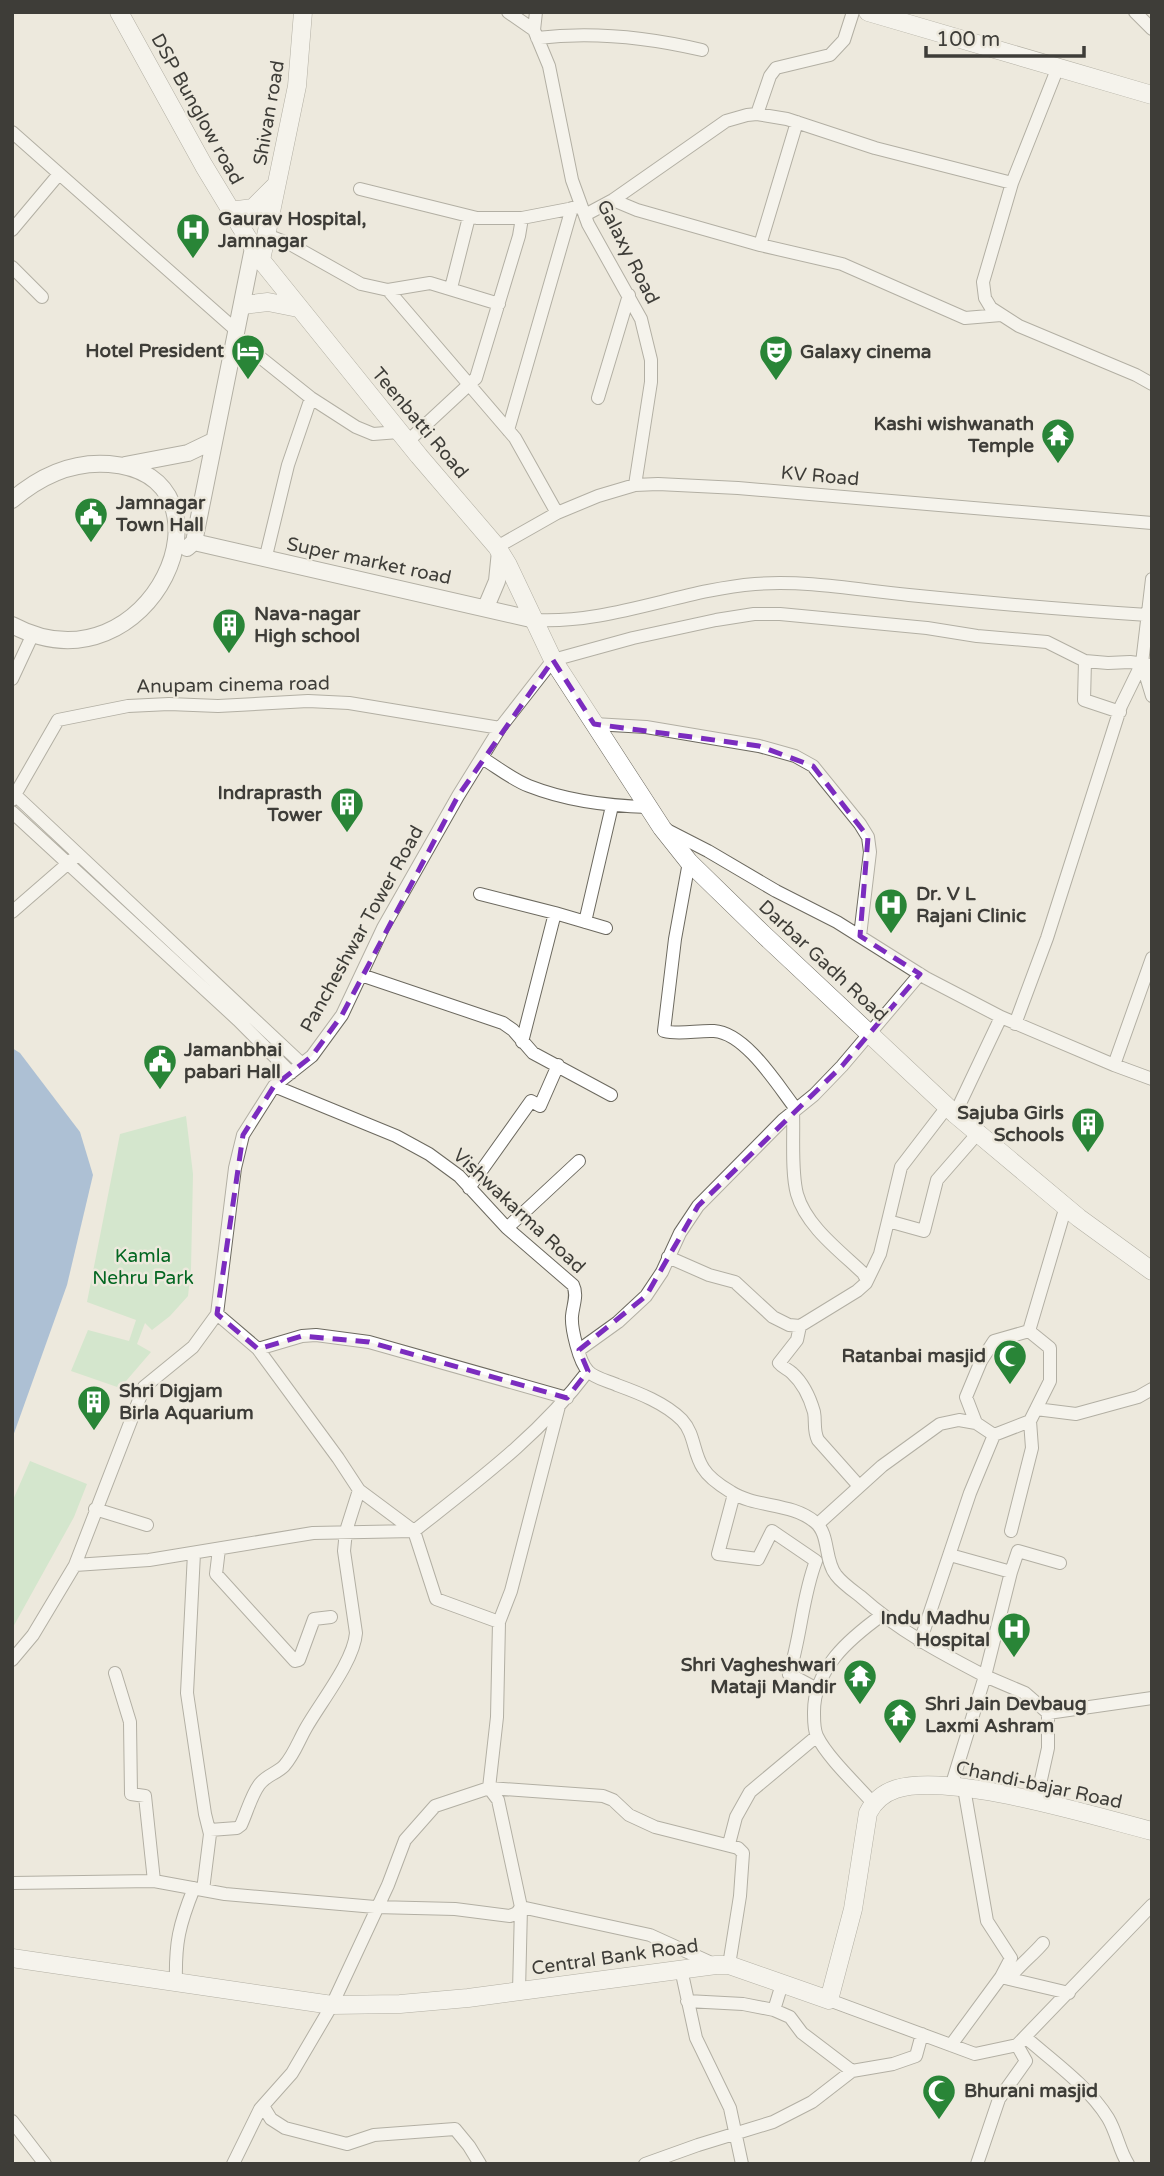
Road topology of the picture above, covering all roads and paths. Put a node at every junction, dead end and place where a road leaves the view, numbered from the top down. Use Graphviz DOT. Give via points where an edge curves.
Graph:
graph roads {
  1 [pos="119,12"];
  2 [pos="303,12"];
  3 [pos="508,12"];
  4 [pos="536,12"];
  5 [pos="853,12"];
  6 [pos="868,12"];
  7 [pos="908,12"];
  8 [pos="1135,12"];
  9 [pos="1152,29"];
  10 [pos="535,34"];
  11 [pos="702,50"];
  12 [pos="1058,67"];
  13 [pos="1152,83"];
  14 [pos="1152,95"];
  15 [pos="757,114"];
  16 [pos="797,122"];
  17 [pos="12,132"];
  18 [pos="58,174"];
  19 [pos="278,183"];
  20 [pos="1012,183"];
  21 [pos="360,189"];
  22 [pos="613,200"];
  23 [pos="580,210"];
  24 [pos="230,211"];
  25 [pos="469,217"];
  26 [pos="522,218"];
  27 [pos="12,230"];
  28 [pos="267,235"];
  29 [pos="760,245"];
  30 [pos="257,254"];
  31 [pos="12,267"];
  32 [pos="451,288"];
  33 [pos="388,290"];
  34 [pos="629,295"];
  35 [pos="42,296"];
  36 [pos="499,304"];
  37 [pos="243,305"];
  38 [pos="298,308"];
  39 [pos="1001,315"];
  40 [pos="236,335"];
  41 [pos="1152,384"];
  42 [pos="470,385"];
  43 [pos="311,398"];
  44 [pos="598,398"];
  45 [pos="508,430"];
  46 [pos="403,437"];
  47 [pos="213,441"];
  48 [pos="125,465"];
  49 [pos="635,485"];
  50 [pos="12,500"];
  51 [pos="557,513"];
  52 [pos="1152,523"];
  53 [pos="194,542"];
  54 [pos="499,549"];
  55 [pos="265,560"];
  56 [pos="173,561"];
  57 [pos="1151,587"];
  58 [pos="486,607"];
  59 [pos="1148,615"];
  60 [pos="535,620"];
  61 [pos="12,625"];
  62 [pos="32,636"];
  63 [pos="553,660"];
  64 [pos="1085,661"];
  65 [pos="1147,664"];
  66 [pos="12,679"];
  67 [pos="1152,696"];
  68 [pos="1120,712"];
  69 [pos="594,724"];
  70 [pos="500,728"];
  71 [pos="482,758"];
  72 [pos="13,796"];
  73 [pos="612,806"];
  74 [pos="648,807"];
  75 [pos="12,812"];
  76 [pos="662,828"];
  77 [pos="78,855"];
  78 [pos="689,862"];
  79 [pos="68,864"];
  80 [pos="480,894"];
  81 [pos="12,912"];
  82 [pos="555,913"];
  83 [pos="585,922"];
  84 [pos="606,928"];
  85 [pos="860,936"];
  86 [pos="1152,958"];
  87 [pos="920,974"];
  88 [pos="361,975"];
  89 [pos="1001,1017"];
  90 [pos="1015,1024"];
  91 [pos="869,1033"];
  92 [pos="522,1042"];
  93 [pos="302,1064"];
  94 [pos="558,1065"];
  95 [pos="1114,1065"];
  96 [pos="291,1073"];
  97 [pos="1152,1079"];
  98 [pos="274,1086"];
  99 [pos="611,1095"];
  100 [pos="794,1111"];
  101 [pos="951,1111"];
  102 [pos="978,1133"];
  103 [pos="579,1161"];
  104 [pos="469,1188"];
  105 [pos="1066,1206"];
  106 [pos="888,1221"];
  107 [pos="506,1228"];
  108 [pos="668,1257"];
  109 [pos="1152,1271"];
  110 [pos="867,1280"];
  111 [pos="218,1314"];
  112 [pos="800,1326"];
  113 [pos="1029,1331"];
  114 [pos="258,1349"];
  115 [pos="579,1350"];
  116 [pos="588,1371"];
  117 [pos="1152,1389"];
  118 [pos="563,1402"];
  119 [pos="1033,1415"];
  120 [pos="976,1423"];
  121 [pos="994,1435"];
  122 [pos="859,1486"];
  123 [pos="359,1490"];
  124 [pos="734,1494"];
  125 [pos="96,1509"];
  126 [pos="818,1524"];
  127 [pos="147,1525"];
  128 [pos="346,1531"];
  129 [pos="414,1531"];
  130 [pos="1011,1531"];
  131 [pos="219,1549"];
  132 [pos="194,1553"];
  133 [pos="950,1555"];
  134 [pos="1060,1563"];
  135 [pos="75,1565"];
  136 [pos="1011,1572"];
  137 [pos="882,1615"];
  138 [pos="331,1617"];
  139 [pos="499,1622"];
  140 [pos="920,1642"];
  141 [pos="12,1660"];
  142 [pos="115,1673"];
  143 [pos="985,1676"];
  144 [pos="817,1689"];
  145 [pos="1152,1698"];
  146 [pos="1048,1713"];
  147 [pos="817,1735"];
  148 [pos="957,1787"];
  149 [pos="489,1788"];
  150 [pos="1036,1802"];
  151 [pos="873,1803"];
  152 [pos="210,1829"];
  153 [pos="1152,1831"];
  154 [pos="729,1844"];
  155 [pos="154,1881"];
  156 [pos="12,1883"];
  157 [pos="198,1889"];
  158 [pos="1152,1905"];
  159 [pos="376,1907"];
  160 [pos="521,1907"];
  161 [pos="1043,1943"];
  162 [pos="12,1958"];
  163 [pos="723,1965"];
  164 [pos="681,1969"];
  165 [pos="1005,1978"];
  166 [pos="176,1982"];
  167 [pos="782,1984"];
  168 [pos="519,1991"];
  169 [pos="1069,1993"];
  170 [pos="687,2000"];
  171 [pos="829,2000"];
  172 [pos="332,2005"];
  173 [pos="774,2010"];
  174 [pos="922,2034"];
  175 [pos="1021,2041"];
  176 [pos="951,2045"];
  177 [pos="852,2071"];
  178 [pos="263,2106"];
  179 [pos="12,2121"];
  180 [pos="736,2133"];
  181 [pos="45,2164"];
  182 [pos="233,2164"];
  183 [pos="480,2164"];
  184 [pos="645,2164"];
  185 [pos="742,2164"];
  186 [pos="978,2164"];
  187 [pos="1128,2164"];
  1 -- 24 [label="main road, DSP Bunglow road"];
  2 -- 19 [label="main road, Shivan road" via="298,86"];
  3 -- 10 [label="street"];
  4 -- 10 [label="street"];
  5 -- 15 [label="street" via="844,40 830,55 776,68"];
  6 -- 12 [label="main road"];
  7 -- 13 [label="main road"];
  8 -- 9 [label="street"];
  10 -- 11 [label="street" via="634,36"];
  10 -- 23 [label="street, Galaxy Road" via="549,66"];
  12 -- 14 [label="main road"];
  12 -- 20 [label="street"];
  15 -- 16 [label="street"];
  15 -- 22 [label="street" via="726,121"];
  16 -- 20 [label="street"];
  16 -- 29 [label="street"];
  17 -- 18 [label="street"];
  18 -- 27 [label="street"];
  18 -- 40 [label="street"];
  19 -- 24 [label="main road" via="253,208"];
  19 -- 28 [label="main road, Shivan road"];
  20 -- 39 [label="street" via="984,282 985,298"];
  21 -- 25 [label="street"];
  22 -- 23 [label="street"];
  22 -- 29 [label="street"];
  23 -- 26 [label="street"];
  23 -- 34 [label="street, Galaxy Road"];
  23 -- 45 [label="street"];
  24 -- 30 [label="main road, DSP Bunglow road"];
  25 -- 26 [label="street"];
  25 -- 32 [label="street"];
  26 -- 36 [label="street"];
  28 -- 30 [label="main road, Shivan road"];
  28 -- 33 [label="street" via="361,284"];
  29 -- 39 [label="street" via="842,264 965,317"];
  30 -- 37 [label="main road"];
  30 -- 38 [label="main road, Teenbatti Road"];
  31 -- 35 [label="street"];
  32 -- 33 [label="street" via="430,283"];
  32 -- 36 [label="street"];
  33 -- 42 [label="street"];
  34 -- 44 [label="street"];
  34 -- 49 [label="street, Galaxy Road" via="641,319 651,360"];
  36 -- 42 [label="street"];
  37 -- 38 [label="main road" via="268,302"];
  37 -- 40 [label="main road"];
  38 -- 46 [label="main road, Teenbatti Road"];
  39 -- 41 [label="street"];
  40 -- 43 [label="street"];
  40 -- 47 [label="main road"];
  42 -- 45 [label="street"];
  42 -- 46 [label="street"];
  43 -- 46 [label="street" via="356,427"];
  43 -- 55 [label="street" via="288,465"];
  45 -- 51 [label="street"];
  46 -- 54 [label="main road, Teenbatti Road"];
  47 -- 48 [label="main road" via="188,453"];
  47 -- 53 [label="main road"];
  48 -- 50 [label="main road" via="78,465 56,471"];
  48 -- 56 [label="main road" via="148,476 176,515"];
  49 -- 51 [label="street, KV Road"];
  49 -- 52 [label="street, KV Road" via="738,488"];
  51 -- 54 [label="street, KV Road"];
  53 -- 55 [label="main road, Super market road"];
  53 -- 56 [label="main road"];
  54 -- 58 [label="main road" via="497,581"];
  54 -- 60 [label="main road, Teenbatti Road"];
  55 -- 58 [label="main road, Super market road"];
  56 -- 62 [label="main road" via="148,603 110,631 79,640"];
  57 -- 59 [label="street"];
  58 -- 60 [label="main road, Super market road"];
  59 -- 60 [label="street" via="805,583 715,589 563,622"];
  59 -- 65 [label="street"];
  60 -- 63 [label="main road, Darbar Gadh Road"];
  61 -- 62 [label="main road"];
  62 -- 66 [label="street"];
  63 -- 64 [label="street" via="754,614 1047,642"];
  63 -- 69 [label="main road, Darbar Gadh Road"];
  63 -- 70 [label="street, Pancheshwar Tower Road"];
  64 -- 65 [label="street"];
  64 -- 68 [label="street" via="1084,699"];
  65 -- 67 [label="street"];
  65 -- 68 [label="street"];
  68 -- 90 [label="street"];
  69 -- 74 [label="main road, Darbar Gadh Road"];
  69 -- 85 [label="street" via="646,727 759,746 813,766 867,837 870,852"];
  70 -- 71 [label="street, Pancheshwar Tower Road"];
  70 -- 72 [label="street, Anupam cinema road" via="308,701 128,706 58,720"];
  71 -- 73 [label="street" via="527,786"];
  71 -- 88 [label="street, Pancheshwar Tower Road" via="383,928"];
  72 -- 77 [label="street"];
  73 -- 74 [label="street"];
  73 -- 83 [label="street"];
  74 -- 76 [label="main road, Darbar Gadh Road"];
  75 -- 79 [label="street"];
  76 -- 78 [label="main road, Darbar Gadh Road"];
  76 -- 85 [label="street"];
  77 -- 79 [label="street"];
  77 -- 93 [label="street"];
  78 -- 91 [label="main road, Darbar Gadh Road"];
  78 -- 100 [label="street" via="674,939 664,1031 716,1031 734,1038 752,1053"];
  79 -- 81 [label="street"];
  79 -- 96 [label="street"];
  80 -- 82 [label="street"];
  82 -- 83 [label="street"];
  82 -- 92 [label="street"];
  83 -- 84 [label="street"];
  85 -- 87 [label="street"];
  86 -- 95 [label="street"];
  87 -- 89 [label="street"];
  87 -- 91 [label="street"];
  88 -- 92 [label="street" via="503,1023"];
  88 -- 93 [label="street, Pancheshwar Tower Road" via="336,1023"];
  89 -- 90 [label="street"];
  89 -- 101 [label="street"];
  90 -- 95 [label="street"];
  91 -- 100 [label="street"];
  91 -- 101 [label="main road, Darbar Gadh Road"];
  92 -- 94 [label="street"];
  93 -- 96 [label="street, Pancheshwar Tower Road"];
  94 -- 99 [label="street"];
  94 -- 104 [label="street" via="540,1106 531,1101"];
  95 -- 97 [label="street"];
  96 -- 98 [label="street, Pancheshwar Tower Road"];
  98 -- 104 [label="street, Vishwakarma Road" via="396,1136 429,1154"];
  98 -- 111 [label="street, Pancheshwar Tower Road" via="243,1136 235,1168"];
  100 -- 108 [label="street" via="698,1206"];
  100 -- 110 [label="street" via="795,1182 802,1206"];
  101 -- 102 [label="main road, Darbar Gadh Road"];
  101 -- 106 [label="street" via="901,1167"];
  102 -- 105 [label="main road, Darbar Gadh Road"];
  102 -- 106 [label="street" via="937,1180 924,1231"];
  103 -- 107 [label="street"];
  104 -- 107 [label="street, Vishwakarma Road"];
  105 -- 109 [label="main road, Darbar Gadh Road"];
  105 -- 113 [label="street"];
  106 -- 110 [label="street" via="880,1254"];
  107 -- 115 [label="street, Vishwakarma Road" via="575,1289 571,1325"];
  108 -- 112 [label="street" via="735,1282 773,1317"];
  108 -- 115 [label="street" via="646,1296"];
  110 -- 112 [label="street" via="857,1292"];
  111 -- 114 [label="street"];
  111 -- 125 [label="street" via="193,1347 144,1387"];
  112 -- 122 [label="street" via="797,1340 779,1363 803,1385 818,1440"];
  113 -- 119 [label="street" via="1050,1348 1050,1381"];
  113 -- 120 [label="street" via="994,1341 981,1361 966,1397"];
  114 -- 118 [label="street" via="316,1335 369,1342"];
  114 -- 123 [label="street"];
  115 -- 116 [label="street, Vishwakarma Road"];
  116 -- 118 [label="street"];
  116 -- 124 [label="street" via="670,1410 691,1434 702,1467"];
  117 -- 119 [label="street" via="1076,1414"];
  118 -- 129 [label="street" via="516,1450"];
  118 -- 139 [label="street"];
  119 -- 121 [label="street"];
  119 -- 130 [label="street" via="1032,1448"];
  120 -- 121 [label="street"];
  120 -- 122 [label="street" via="940,1424"];
  121 -- 133 [label="street"];
  122 -- 126 [label="street"];
  123 -- 128 [label="street"];
  123 -- 129 [label="street"];
  124 -- 126 [label="street" via="793,1510"];
  124 -- 144 [label="street" via="718,1553 758,1559 772,1531 816,1561 789,1674"];
  125 -- 127 [label="street"];
  125 -- 135 [label="street"];
  126 -- 137 [label="street" via="837,1577"];
  128 -- 129 [label="street"];
  128 -- 131 [label="street"];
  128 -- 152 [label="street" via="354,1644 292,1756 259,1784 241,1825"];
  129 -- 139 [label="street" via="436,1599"];
  131 -- 132 [label="street"];
  131 -- 138 [label="street" via="216,1574 295,1661 314,1619"];
  132 -- 135 [label="street"];
  132 -- 152 [label="street" via="187,1693"];
  133 -- 136 [label="street"];
  133 -- 140 [label="street"];
  134 -- 136 [label="street" via="1018,1551"];
  135 -- 141 [label="street" via="33,1635"];
  136 -- 143 [label="street"];
  137 -- 140 [label="street"];
  137 -- 144 [label="street" via="844,1647 825,1669"];
  139 -- 149 [label="street" via="497,1717"];
  140 -- 143 [label="street"];
  142 -- 155 [label="street" via="130,1723 131,1794 145,1796"];
  143 -- 146 [label="street" via="1025,1693"];
  143 -- 148 [label="street"];
  144 -- 147 [label="street"];
  145 -- 146 [label="street"];
  146 -- 150 [label="street" via="1048,1748"];
  147 -- 151 [label="street"];
  147 -- 154 [label="street" via="750,1793 736,1817"];
  148 -- 150 [label="main road, Chandi-bajar Road"];
  148 -- 151 [label="main road, Chandi-bajar Road" via="897,1789"];
  148 -- 165 [label="street" via="987,1921 1010,1955"];
  149 -- 154 [label="street" via="608,1797 629,1815 655,1827"];
  149 -- 159 [label="street" via="435,1806 419,1822 405,1840"];
  149 -- 160 [label="street" via="498,1801"];
  150 -- 153 [label="main road, Chandi-bajar Road"];
  151 -- 171 [label="main road" via="863,1831 853,1909"];
  152 -- 157 [label="street"];
  154 -- 163 [label="street" via="743,1853 740,1896"];
  155 -- 156 [label="street"];
  155 -- 157 [label="street"];
  157 -- 159 [label="street"];
  157 -- 166 [label="street" via="177,1935"];
  158 -- 169 [label="street"];
  159 -- 160 [label="street" via="510,1916"];
  159 -- 172 [label="street"];
  160 -- 163 [label="street" via="650,1935"];
  160 -- 168 [label="street"];
  161 -- 165 [label="street"];
  162 -- 166 [label="main road, Central Bank Road"];
  163 -- 164 [label="main road, Central Bank Road"];
  163 -- 167 [label="main road, Central Bank Road"];
  164 -- 168 [label="main road, Central Bank Road"];
  164 -- 170 [label="street"];
  165 -- 169 [label="street"];
  165 -- 176 [label="street"];
  166 -- 172 [label="main road, Central Bank Road"];
  167 -- 171 [label="main road, Central Bank Road"];
  167 -- 173 [label="street"];
  168 -- 172 [label="main road, Central Bank Road" via="400,2004"];
  169 -- 175 [label="street"];
  170 -- 173 [label="street"];
  170 -- 180 [label="street" via="696,2038 730,2108"];
  171 -- 174 [label="street, Central Bank Road"];
  172 -- 178 [label="street" via="292,2073"];
  173 -- 177 [label="street" via="790,2017 802,2033"];
  174 -- 176 [label="street, Central Bank Road"];
  174 -- 177 [label="street" via="916,2056"];
  175 -- 176 [label="street, Central Bank Road" via="975,2054"];
  175 -- 186 [label="street" via="1026,2061 999,2099"];
  175 -- 187 [label="street" via="1068,2074 1106,2115"];
  177 -- 180 [label="street" via="812,2102 773,2122"];
  178 -- 182 [label="street"];
  178 -- 183 [label="street" via="271,2119 285,2128 347,2144 374,2134 455,2129"];
  179 -- 181 [label="street"];
  180 -- 184 [label="street"];
  180 -- 185 [label="street"];
}
